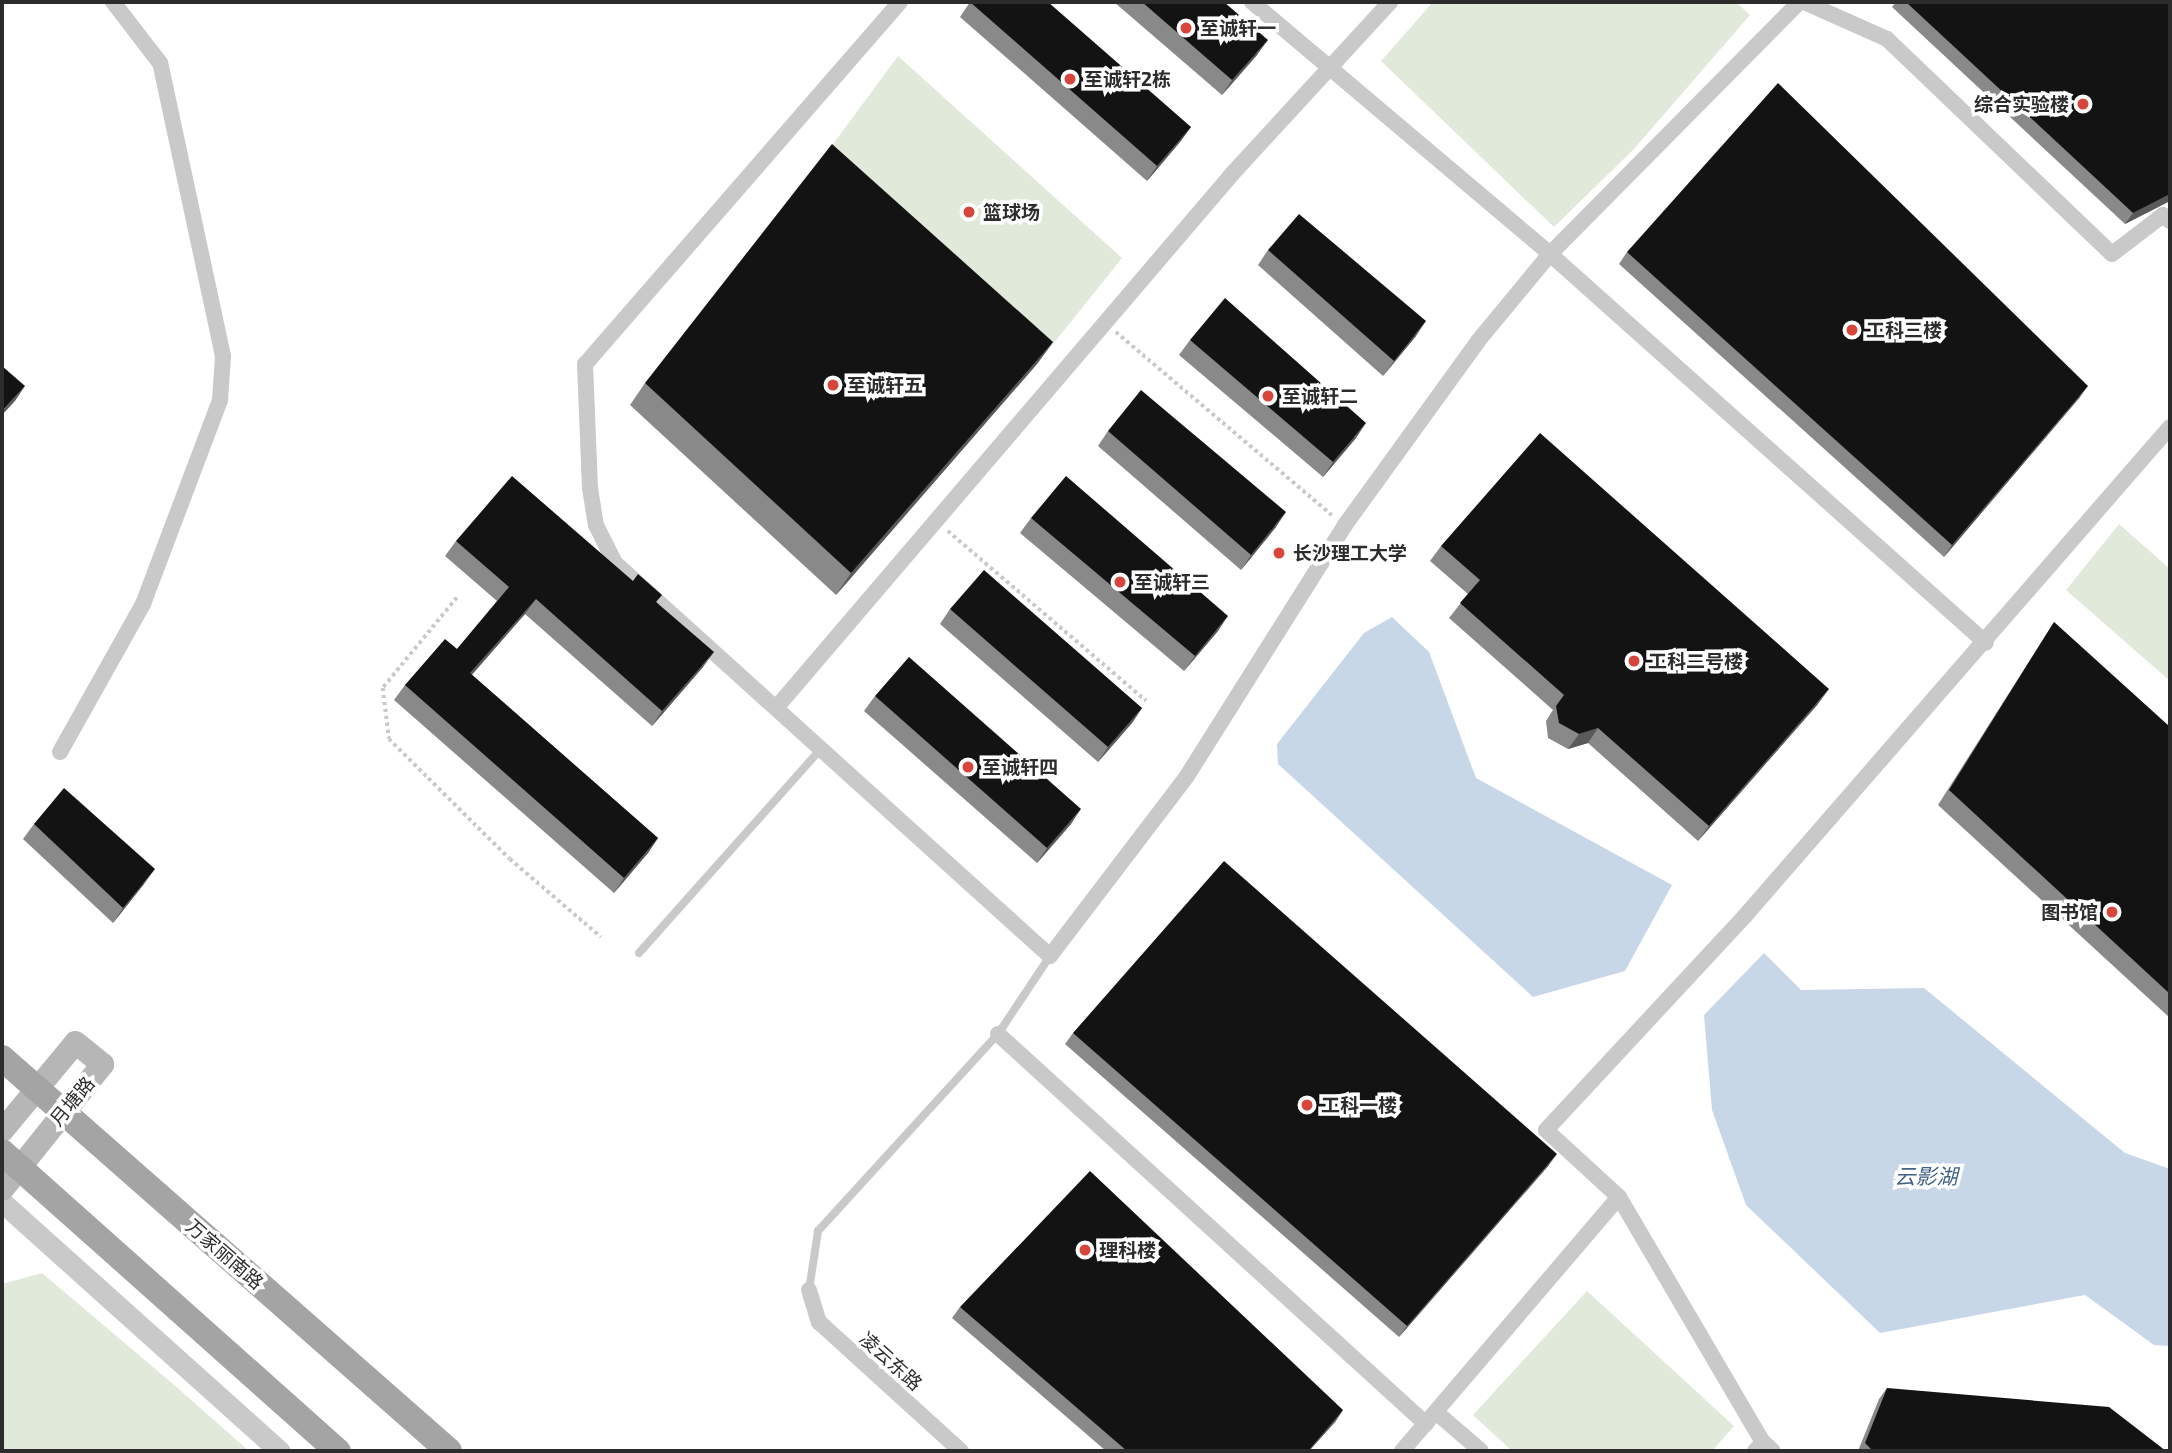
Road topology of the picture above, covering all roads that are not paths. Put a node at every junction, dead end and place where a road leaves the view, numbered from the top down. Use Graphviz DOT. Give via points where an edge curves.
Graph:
graph roads {
  1 [pos="113,2"];
  2 [pos="900,2"];
  3 [pos="1252,2"];
  4 [pos="1390,2"];
  5 [pos="1801,2"];
  6 [pos="1324,69"];
  7 [pos="2170,221"];
  8 [pos="1550,254"];
  9 [pos="2170,427"];
  10 [pos="1986,643"];
  11 [pos="776,708"];
  12 [pos="821,749"];
  13 [pos="60,752"];
  14 [pos="639,953"];
  15 [pos="1050,956"];
  16 [pos="998,1034"];
  17 [pos="2,1058"];
  18 [pos="36,1088"];
  19 [pos="62,1111"];
  20 [pos="2,1130"];
  21 [pos="10,1160"];
  22 [pos="2,1189"];
  23 [pos="1619,1197"];
  24 [pos="2,1202"];
  25 [pos="809,1290"];
  26 [pos="1432,1419"];
  27 [pos="1764,1448"];
  28 [pos="279,1451"];
  29 [pos="338,1451"];
  30 [pos="449,1451"];
  31 [pos="961,1451"];
  32 [pos="1402,1451"];
  33 [pos="1481,1451"];
  1 -- 13 [label="street" via="160,63 201,233 223,356 221,389 143,604"];
  2 -- 11 [label="street" via="585,364 590,488 596,525 615,563"];
  3 -- 6 [label="street"];
  4 -- 6 [label="street"];
  5 -- 7 [label="street" via="1887,39 2112,254 2163,215"];
  5 -- 8 [label="street"];
  6 -- 8 [label="street"];
  6 -- 11 [label="street"];
  8 -- 10 [label="street"];
  8 -- 15 [label="street" via="1478,341 1345,525 1187,776"];
  9 -- 10 [label="street"];
  10 -- 23 [label="street" via="1546,1130"];
  11 -- 12 [label="street"];
  12 -- 14 [label="lane"];
  12 -- 15 [label="street"];
  15 -- 16 [label="lane"];
  16 -- 25 [label="lane" via="818,1231"];
  16 -- 26 [label="street"];
  17 -- 18 [label="main road, 万家丽南路"];
  18 -- 19 [label="main road, 万家丽南路"];
  18 -- 19 [label="main road, 月塘路" via="75,1042 102,1064"];
  18 -- 20 [label="main road, 月塘路"];
  19 -- 21 [label="main road, 月塘路"];
  19 -- 30 [label="main road, 万家丽南路"];
  21 -- 22 [label="main road, 月塘路"];
  21 -- 29 [label="main road"];
  23 -- 26 [label="street"];
  23 -- 27 [label="street"];
  24 -- 28 [label="street"];
  25 -- 31 [label="street, 凌云东路" via="819,1322"];
  26 -- 32 [label="street"];
  26 -- 33 [label="street"];
}
